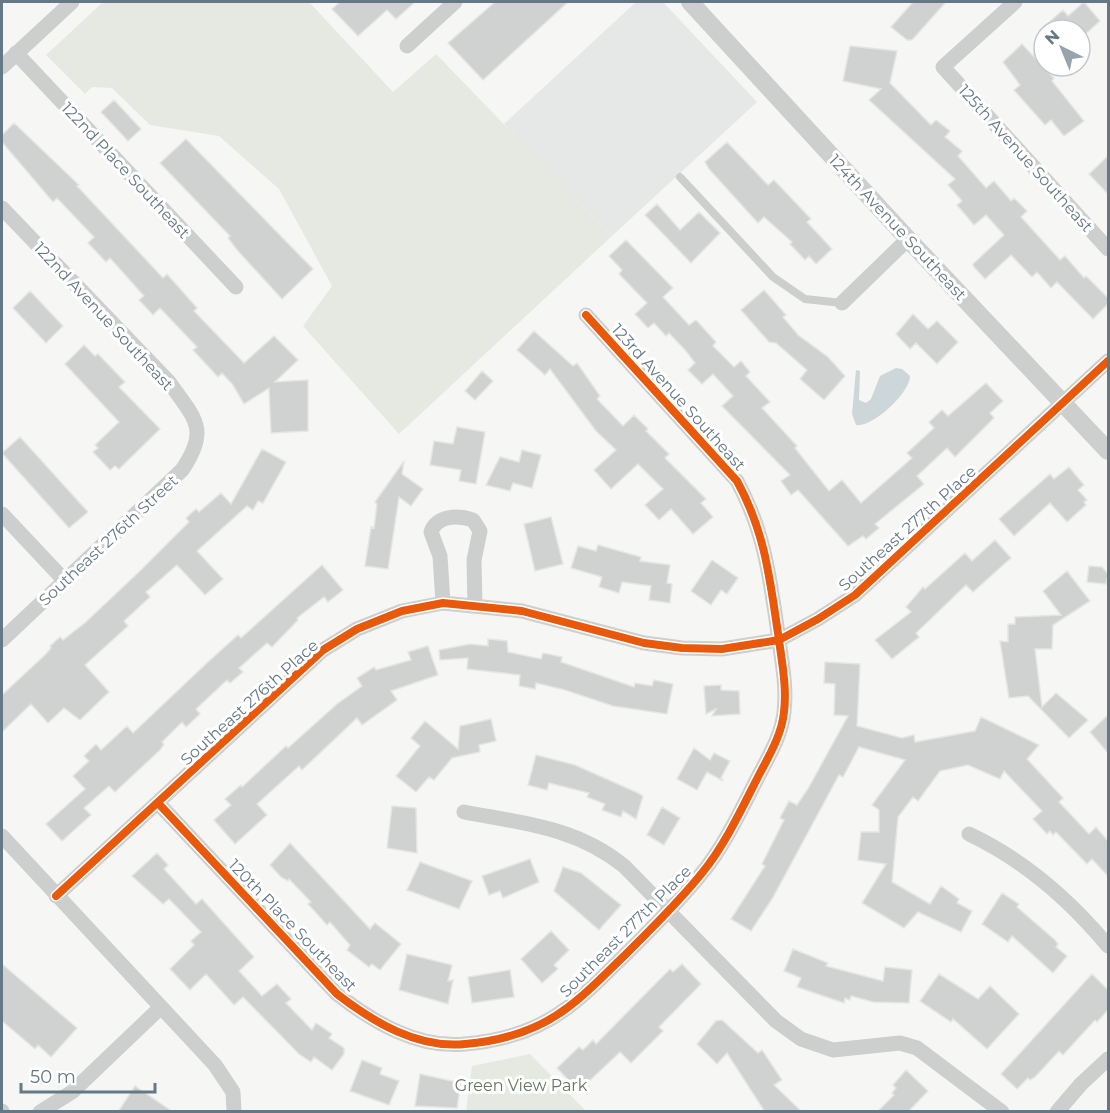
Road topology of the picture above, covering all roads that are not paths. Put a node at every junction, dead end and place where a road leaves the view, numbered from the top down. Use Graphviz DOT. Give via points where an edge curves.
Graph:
graph roads {
  1 [pos="72,2"];
  2 [pos="455,2"];
  3 [pos="690,2"];
  4 [pos="1015,2"];
  5 [pos="407,46"];
  6 [pos="7,58"];
  7 [pos="680,177"];
  8 [pos="2,208"];
  9 [pos="908,239"];
  10 [pos="1108,249"];
  11 [pos="236,287"];
  12 [pos="842,303"];
  13 [pos="586,315"];
  14 [pos="1108,361"];
  15 [pos="1064,403"];
  16 [pos="198,431"];
  17 [pos="1108,451"];
  18 [pos="2,514"];
  19 [pos="65,581"];
  20 [pos="443,603"];
  21 [pos="475,606"];
  22 [pos="2,640"];
  23 [pos="779,640"];
  24 [pos="158,803"];
  25 [pos="464,812"];
  26 [pos="969,834"];
  27 [pos="2,836"];
  28 [pos="56,896"];
  29 [pos="669,911"];
  30 [pos="1108,946"];
  31 [pos="160,1008"];
  32 [pos="426,1040"];
  33 [pos="1108,1059"];
  34 [pos="234,1110"];
  35 [pos="40,1112"];
  36 [pos="1002,1112"];
  37 [pos="1057,1112"];
  1 -- 6 [label="street"];
  2 -- 5 [label="street"];
  3 -- 9 [label="street, 124th Avenue Southeast"];
  4 -- 10 [label="street, 125th Avenue Southeast" via="943,67"];
  6 -- 11 [label="street, 122nd Place Southeast"];
  7 -- 12 [label="lane" via="773,277 805,299"];
  8 -- 16 [label="street, 122nd Avenue Southeast" via="169,382 191,413"];
  9 -- 12 [label="street"];
  9 -- 15 [label="street, 124th Avenue Southeast"];
  13 -- 23 [label="street, 123rd Avenue Southeast" via="737,481 763,539"];
  14 -- 15 [label="street, Southeast 277th Place"];
  15 -- 17 [label="street, 124th Avenue Southeast"];
  15 -- 23 [label="street, Southeast 277th Place" via="855,595"];
  16 -- 19 [label="street, Southeast 276th Street" via="195,451 182,470"];
  18 -- 19 [label="street"];
  19 -- 22 [label="street, Southeast 276th Street"];
  20 -- 21 [label="street, Southeast 276th Place"];
  20 -- 21 [label="street" via="440,556 431,532 446,518 466,518 473,520 480,531 474,561"];
  20 -- 24 [label="street, Southeast 276th Place" via="402,611 357,629 323,650"];
  21 -- 23 [label="street, Southeast 276th Place" via="522,611 644,643 682,648 722,649"];
  23 -- 29 [label="street, Southeast 277th Place" via="784,714 774,746 704,871"];
  24 -- 28 [label="street, Southeast 276th Place"];
  24 -- 32 [label="street, 120th Place Southeast" via="337,994 393,1031"];
  25 -- 29 [label="street" via="583,838 604,849"];
  26 -- 30 [label="street" via="1004,851 1042,879"];
  27 -- 28 [label="street"];
  28 -- 31 [label="street"];
  29 -- 32 [label="street, Southeast 277th Place" via="567,1008 540,1024 503,1038 463,1044"];
  29 -- 36 [label="street" via="776,1021 801,1039 833,1050 900,1043 917,1048"];
  31 -- 34 [label="street" via="226,1078 233,1092"];
  31 -- 35 [label="street" via="72,1092"];
  33 -- 37 [label="street"];
}
